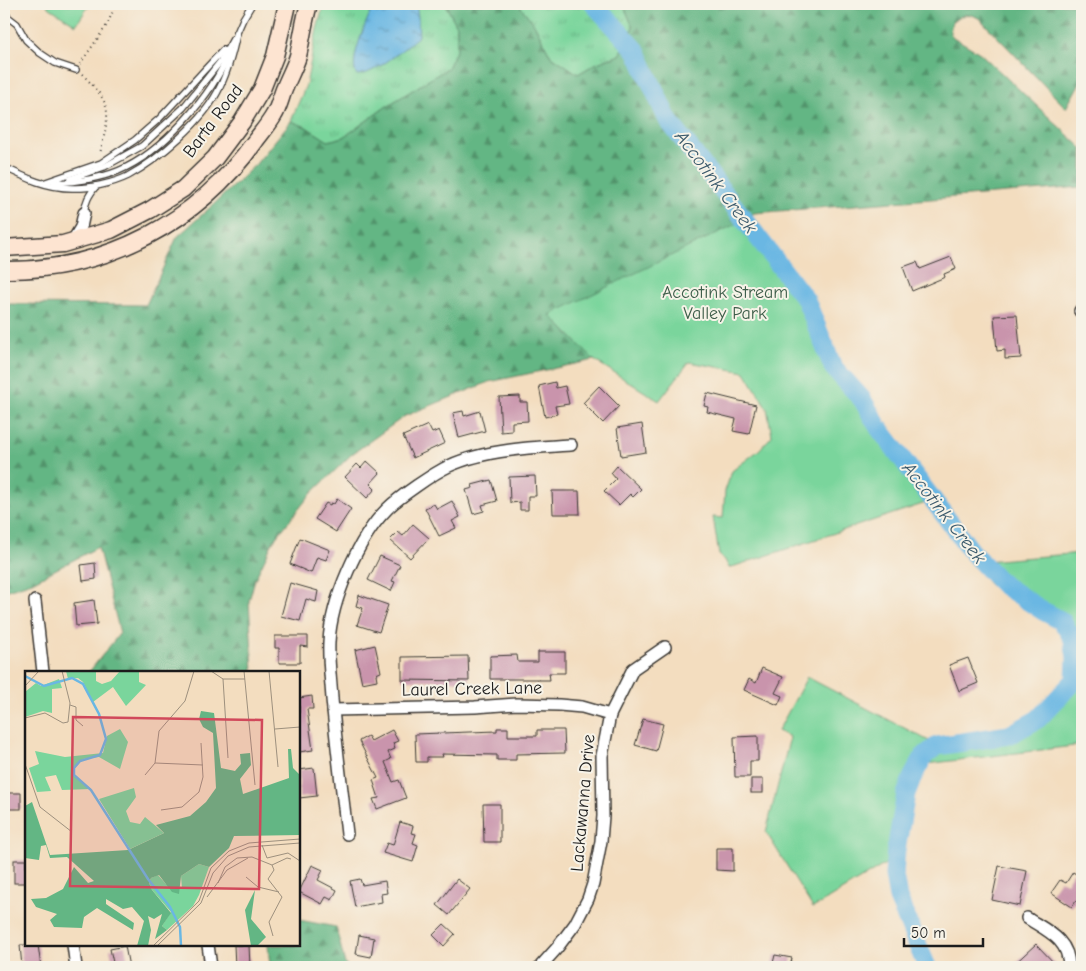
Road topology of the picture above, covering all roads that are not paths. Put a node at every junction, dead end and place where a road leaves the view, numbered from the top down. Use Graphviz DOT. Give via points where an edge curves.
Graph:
graph roads {
  1 [pos="252,4"];
  2 [pos="287,4"];
  3 [pos="309,4"];
  4 [pos="4,14"];
  5 [pos="237,33"];
  6 [pos="76,70"];
  7 [pos="100,154"];
  8 [pos="103,161"];
  9 [pos="4,167"];
  10 [pos="41,184"];
  11 [pos="96,186"];
  12 [pos="84,213"];
  13 [pos="72,242"];
  14 [pos="4,248"];
  15 [pos="4,270"];
  16 [pos="572,445"];
  17 [pos="35,601"];
  18 [pos="665,647"];
  19 [pos="43,671"];
  20 [pos="333,710"];
  21 [pos="610,715"];
  22 [pos="347,834"];
  23 [pos="1027,918"];
  24 [pos="73,946"];
  25 [pos="208,946"];
  26 [pos="76,967"];
  27 [pos="211,967"];
  28 [pos="540,967"];
  29 [pos="1069,967"];
  1 -- 5 [label="lane"];
  2 -- 13 [label="street, Barta Road" via="275,56 262,89 215,158 183,189 150,210 111,230"];
  3 -- 15 [label="street" via="297,58 274,115 239,164 206,197 163,227 119,249 59,266"];
  4 -- 6 [label="lane" via="17,24 26,40 40,52 55,63"];
  5 -- 8 [label="lane" via="218,58 159,119"];
  5 -- 10 [label="lane" via="220,62 183,108 142,146 76,178"];
  5 -- 10 [label="lane" via="227,59 198,105 147,154 118,171 78,182"];
  5 -- 11 [label="lane" via="231,61 219,89 196,122 126,177"];
  7 -- 8 [label="lane"];
  8 -- 10 [label="lane"];
  9 -- 10 [label="lane"];
  10 -- 11 [label="lane" via="73,188"];
  11 -- 12 [label="lane" via="87,199"];
  12 -- 13 [label="street" via="81,227"];
  13 -- 14 [label="street, Barta Road"];
  16 -- 20 [label="street" via="520,448 472,458 449,466 387,509 355,556 341,588 329,642"];
  17 -- 19 [label="street"];
  18 -- 21 [label="street, Lackawanna Drive" via="633,669"];
  20 -- 21 [label="street, Laurel Creek Lane" via="517,704 582,707"];
  20 -- 22 [label="street"];
  21 -- 28 [label="street, Lackawanna Drive" via="602,756 602,834 597,870 575,924"];
  23 -- 29 [label="street" via="1061,942"];
  24 -- 26 [label="street"];
  25 -- 27 [label="street"];
}
